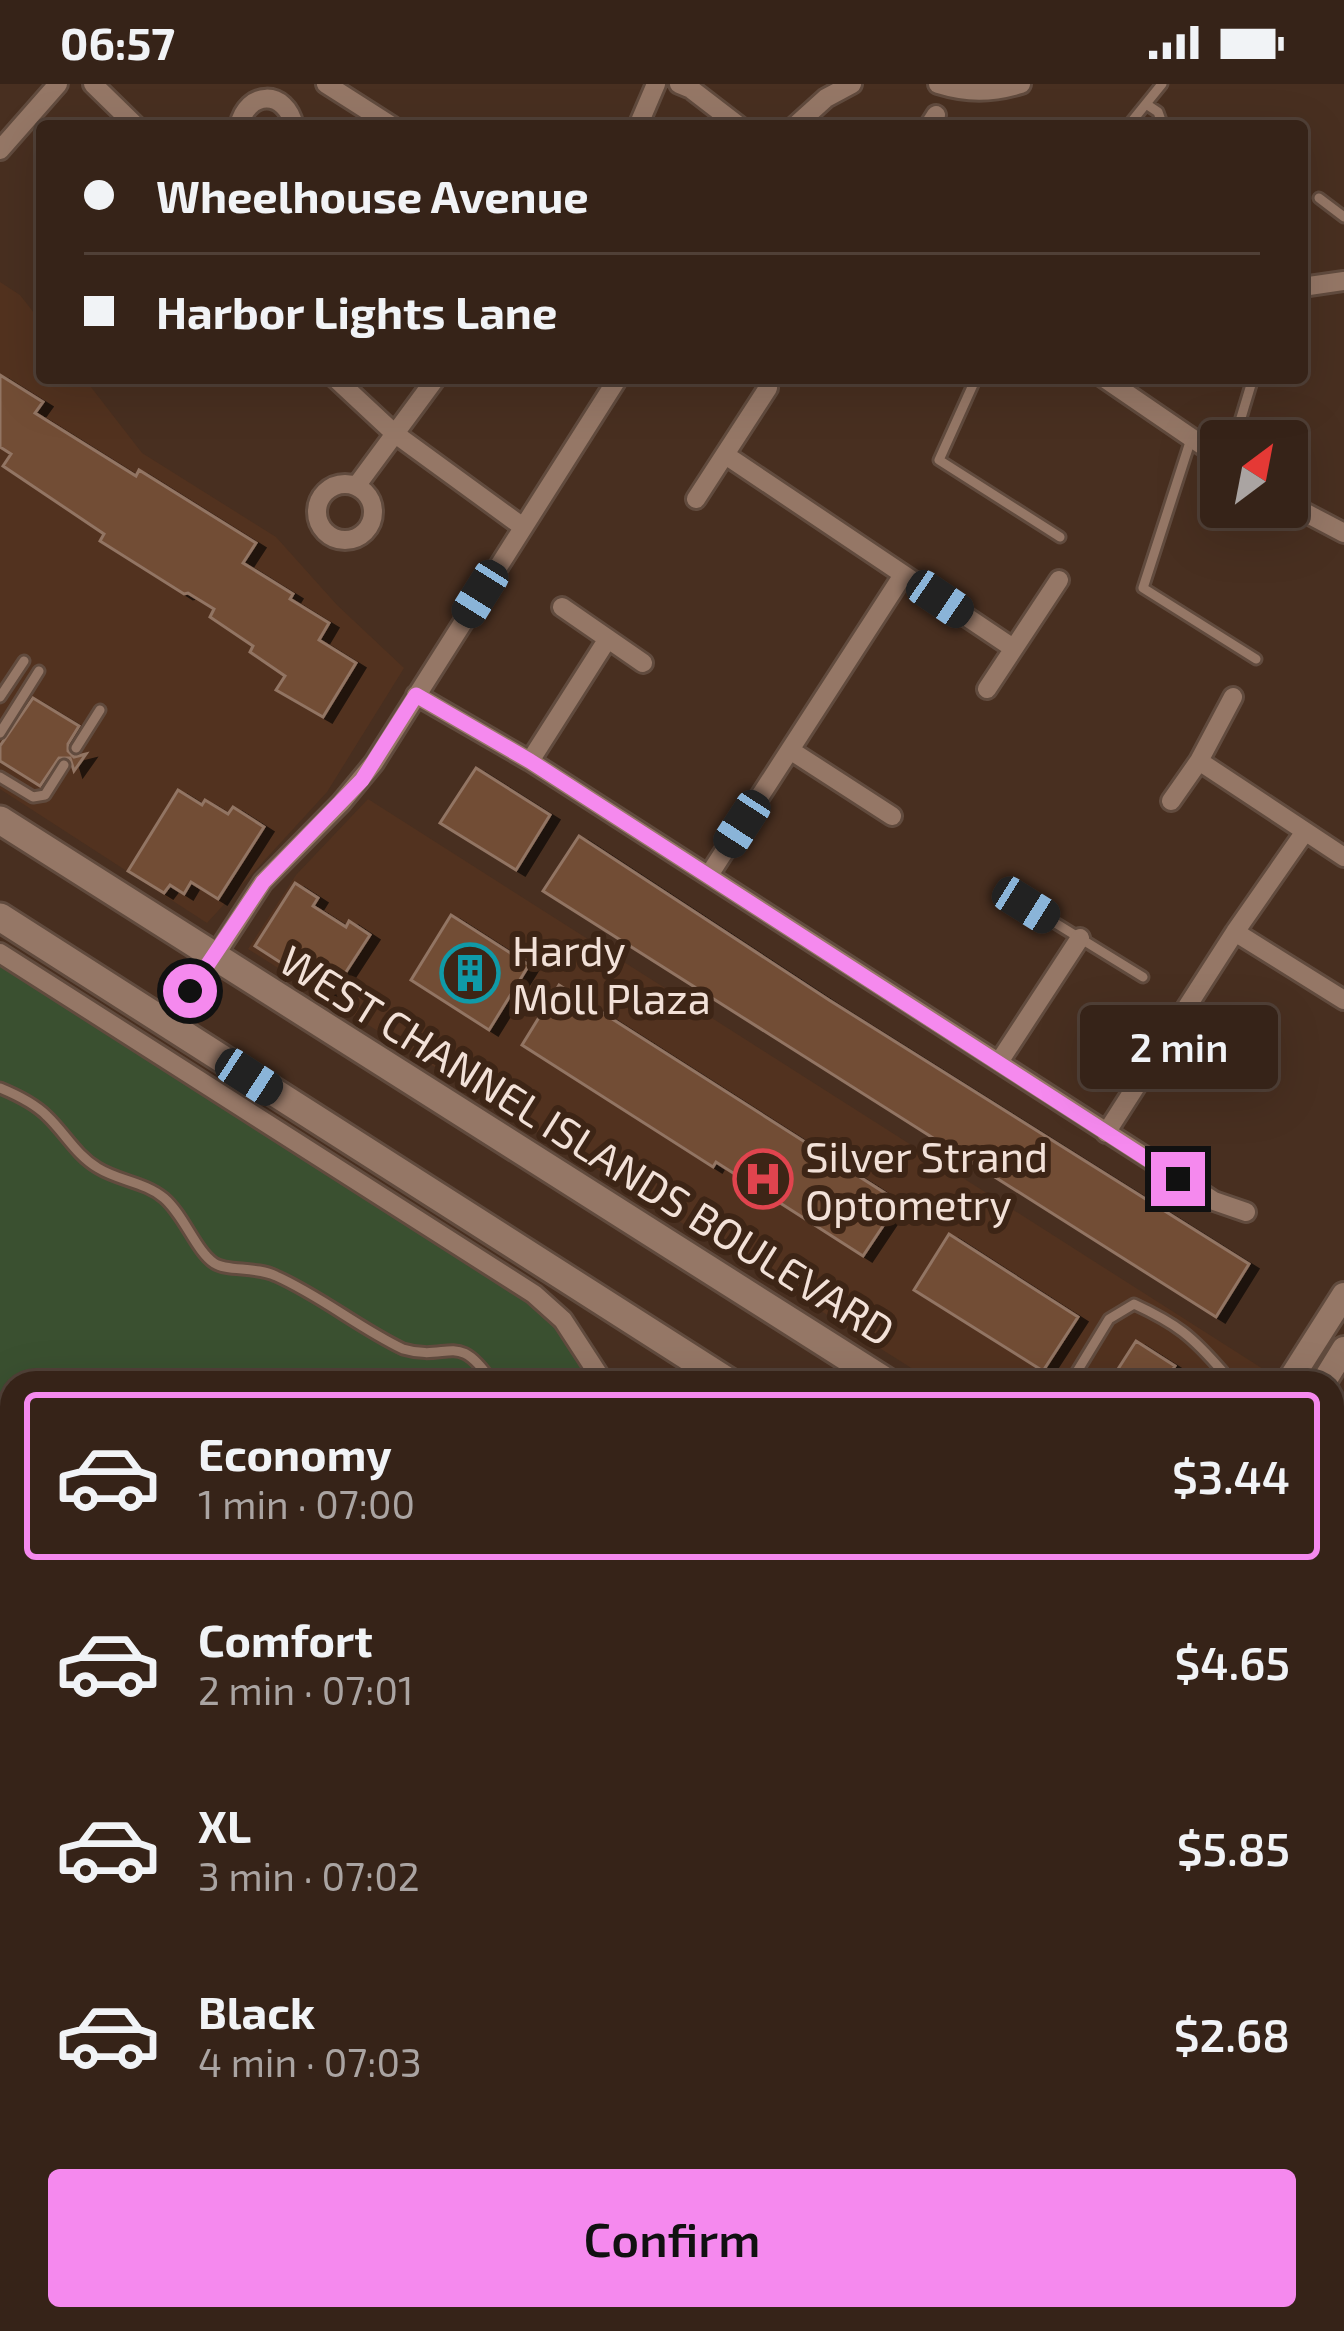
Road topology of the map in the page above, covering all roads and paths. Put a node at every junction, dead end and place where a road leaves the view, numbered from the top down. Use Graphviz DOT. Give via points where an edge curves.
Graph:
graph roads {
  1 [pos="58,84"];
  2 [pos="93,84"];
  3 [pos="326,84"];
  4 [pos="656,84"];
  5 [pos="852,84"];
  6 [pos="938,84"];
  7 [pos="1021,84"];
  8 [pos="1162,84"];
  9 [pos="688,86"];
  10 [pos="1146,104"];
  11 [pos="130,120"];
  12 [pos="240,120"];
  13 [pos="292,120"];
  14 [pos="383,120"];
  15 [pos="641,120"];
  16 [pos="731,120"];
  17 [pos="802,120"];
  18 [pos="1133,120"];
  19 [pos="1161,120"];
  20 [pos="0,150"];
  21 [pos="1319,198"];
  22 [pos="1344,217"];
  23 [pos="1344,281"];
  24 [pos="1308,286"];
  25 [pos="341,384"];
  26 [pos="431,384"];
  27 [pos="614,384"];
  28 [pos="973,384"];
  29 [pos="1116,384"];
  30 [pos="1250,384"];
  31 [pos="768,388"];
  32 [pos="1240,420"];
  33 [pos="394,433"];
  34 [pos="1191,439"];
  35 [pos="1200,445"];
  36 [pos="727,456"];
  37 [pos="357,485"];
  38 [pos="696,499"];
  39 [pos="1308,515"];
  40 [pos="523,527"];
  41 [pos="1344,533"];
  42 [pos="1060,537"];
  43 [pos="903,575"];
  44 [pos="1059,580"];
  45 [pos="562,607"];
  46 [pos="607,640"];
  47 [pos="1013,648"];
  48 [pos="1256,659"];
  49 [pos="24,661"];
  50 [pos="643,663"];
  51 [pos="39,670"];
  52 [pos="987,688"];
  53 [pos="416,695"];
  54 [pos="0,697"];
  55 [pos="1233,697"];
  56 [pos="100,710"];
  57 [pos="0,733"];
  58 [pos="76,748"];
  59 [pos="790,750"];
  60 [pos="530,761"];
  61 [pos="1199,761"];
  62 [pos="64,766"];
  63 [pos="0,777"];
  64 [pos="1171,801"];
  65 [pos="892,816"];
  66 [pos="0,820"];
  67 [pos="1304,833"];
  68 [pos="1344,857"];
  69 [pos="709,875"];
  70 [pos="1026,905"];
  71 [pos="0,917"];
  72 [pos="1235,932"];
  73 [pos="1080,938"];
  74 [pos="0,953"];
  75 [pos="212,956"];
  76 [pos="1143,977"];
  77 [pos="1344,1000"];
  78 [pos="169,1026"];
  79 [pos="999,1062"];
  80 [pos="0,1088"];
  81 [pos="1106,1133"];
  82 [pos="1246,1212"];
  83 [pos="1344,1295"];
  84 [pos="483,1371"];
  85 [pos="596,1371"];
  86 [pos="711,1371"];
  87 [pos="869,1371"];
  88 [pos="1077,1371"];
  89 [pos="1222,1371"];
  90 [pos="1296,1371"];
  1 -- 20 [label="street"];
  2 -- 11 [label="street"];
  3 -- 14 [label="street"];
  4 -- 15 [label="street"];
  5 -- 17 [label="street"];
  6 -- 7 [label="street" via="977,92"];
  8 -- 10 [label="lane"];
  9 -- 16 [label="street"];
  10 -- 18 [label="lane"];
  10 -- 19 [label="lane"];
  12 -- 13 [label="street" via="264,98 290,110"];
  21 -- 22 [label="lane"];
  23 -- 24 [label="street"];
  25 -- 33 [label="street"];
  26 -- 33 [label="street"];
  27 -- 40 [label="street"];
  28 -- 42 [label="lane" via="939,460"];
  29 -- 34 [label="street"];
  30 -- 32 [label="lane"];
  31 -- 36 [label="street"];
  33 -- 37 [label="street"];
  33 -- 40 [label="street"];
  34 -- 35 [label="street"];
  34 -- 48 [label="lane" via="1142,588"];
  36 -- 38 [label="street"];
  36 -- 43 [label="street"];
  39 -- 41 [label="street"];
  40 -- 53 [label="street"];
  43 -- 47 [label="street"];
  43 -- 59 [label="street"];
  44 -- 47 [label="street"];
  45 -- 46 [label="street"];
  46 -- 50 [label="street"];
  46 -- 60 [label="street"];
  47 -- 52 [label="street"];
  49 -- 54 [label="lane"];
  51 -- 57 [label="lane"];
  53 -- 60 [label="street"];
  53 -- 75 [label="street" via="362,780 263,882"];
  55 -- 61 [label="street"];
  56 -- 58 [label="lane"];
  59 -- 65 [label="street"];
  59 -- 69 [label="street"];
  60 -- 69 [label="street"];
  61 -- 64 [label="street"];
  61 -- 67 [label="street"];
  62 -- 63 [label="lane" via="45,795 32,797"];
  66 -- 75 [label="main road, WEST CHANNEL ISLANDS BOULEVARD"];
  67 -- 68 [label="street"];
  67 -- 72 [label="street"];
  69 -- 79 [label="street"];
  70 -- 73 [label="lane"];
  71 -- 78 [label="main road"];
  72 -- 77 [label="street"];
  72 -- 81 [label="street"];
  73 -- 76 [label="lane"];
  73 -- 79 [label="street"];
  74 -- 85 [label="street" via="534,1294 563,1320"];
  75 -- 78 [label="street"];
  75 -- 87 [label="main road, WEST CHANNEL ISLANDS BOULEVARD"];
  78 -- 86 [label="main road"];
  79 -- 81 [label="street"];
  80 -- 84 [label="lane" via="45,1113 94,1166 166,1200 214,1263 280,1277 403,1349 466,1352"];
  81 -- 82 [label="street" via="1214,1202"];
  83 -- 90 [label="street"];
  88 -- 89 [label="lane" via="1109,1319 1134,1304 1171,1321"];
}
